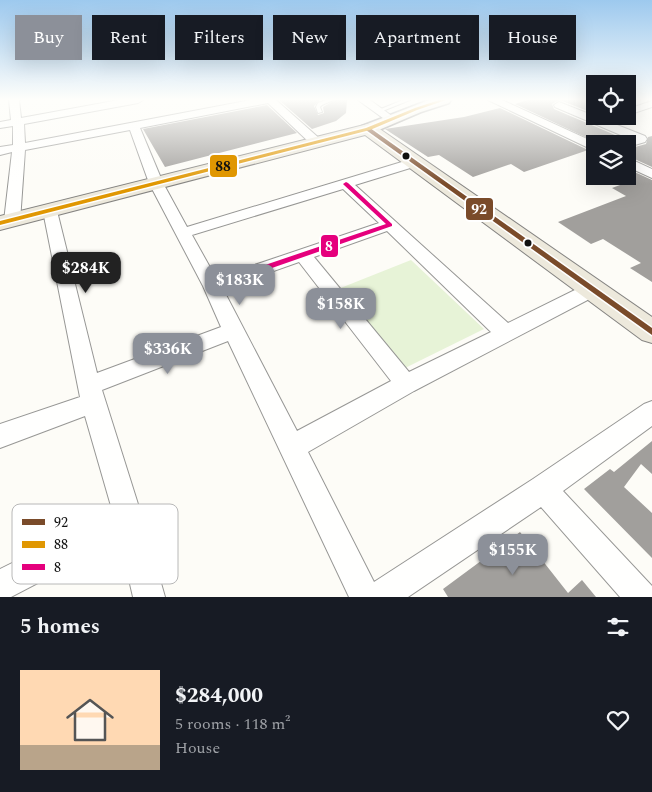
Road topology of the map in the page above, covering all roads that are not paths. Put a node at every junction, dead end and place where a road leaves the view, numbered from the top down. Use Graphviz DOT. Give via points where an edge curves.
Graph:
graph roads {
  1 [pos="18,128"];
  2 [pos="124,128"];
  3 [pos="135,128"];
  4 [pos="301,128"];
  5 [pos="553,128"];
  6 [pos="618,128"];
  7 [pos="368,129"];
  8 [pos="647,137"];
  9 [pos="316,142"];
  10 [pos="586,143"];
  11 [pos="19,148"];
  12 [pos="0,151"];
  13 [pos="415,162"];
  14 [pos="636,166"];
  15 [pos="651,173"];
  16 [pos="156,183"];
  17 [pos="346,184"];
  18 [pos="50,210"];
  19 [pos="6,222"];
  20 [pos="390,225"];
  21 [pos="183,232"];
  22 [pos="303,255"];
  23 [pos="212,286"];
  24 [pos="593,289"];
  25 [pos="233,331"];
  26 [pos="504,332"];
  27 [pos="652,332"];
  28 [pos="406,384"];
  29 [pos="91,394"];
  30 [pos="652,412"];
  31 [pos="0,436"];
  32 [pos="292,447"];
  33 [pos="544,489"];
  34 [pos="124,504"];
  35 [pos="12,580"];
  36 [pos="146,584"];
  37 [pos="0,586"];
  38 [pos="149,597"];
  39 [pos="365,597"];
  40 [pos="380,597"];
  41 [pos="641,597"];
  1 -- 11 [label="street"];
  2 -- 11 [label="street"];
  3 -- 16 [label="street"];
  4 -- 9 [label="street"];
  5 -- 10 [label="street"];
  6 -- 8 [label="street"];
  7 -- 9 [label="main road"];
  7 -- 13 [label="main road"];
  9 -- 16 [label="main road"];
  11 -- 12 [label="street"];
  11 -- 19 [label="street"];
  13 -- 17 [label="street"];
  13 -- 24 [label="main road"];
  14 -- 15 [label="street"];
  16 -- 18 [label="main road"];
  16 -- 21 [label="street"];
  17 -- 20 [label="street"];
  17 -- 21 [label="street"];
  18 -- 19 [label="main road"];
  18 -- 29 [label="street"];
  20 -- 22 [label="street"];
  20 -- 26 [label="street"];
  21 -- 23 [label="street"];
  22 -- 23 [label="street"];
  22 -- 28 [label="street"];
  23 -- 25 [label="street"];
  24 -- 26 [label="street"];
  24 -- 27 [label="main road"];
  25 -- 29 [label="street"];
  25 -- 32 [label="street"];
  26 -- 28 [label="street"];
  28 -- 32 [label="street"];
  29 -- 31 [label="street"];
  29 -- 34 [label="street"];
  30 -- 33 [label="street"];
  32 -- 39 [label="street"];
  33 -- 40 [label="street"];
  33 -- 41 [label="street"];
  35 -- 37 [label="street"];
  36 -- 38 [label="street"];
}
